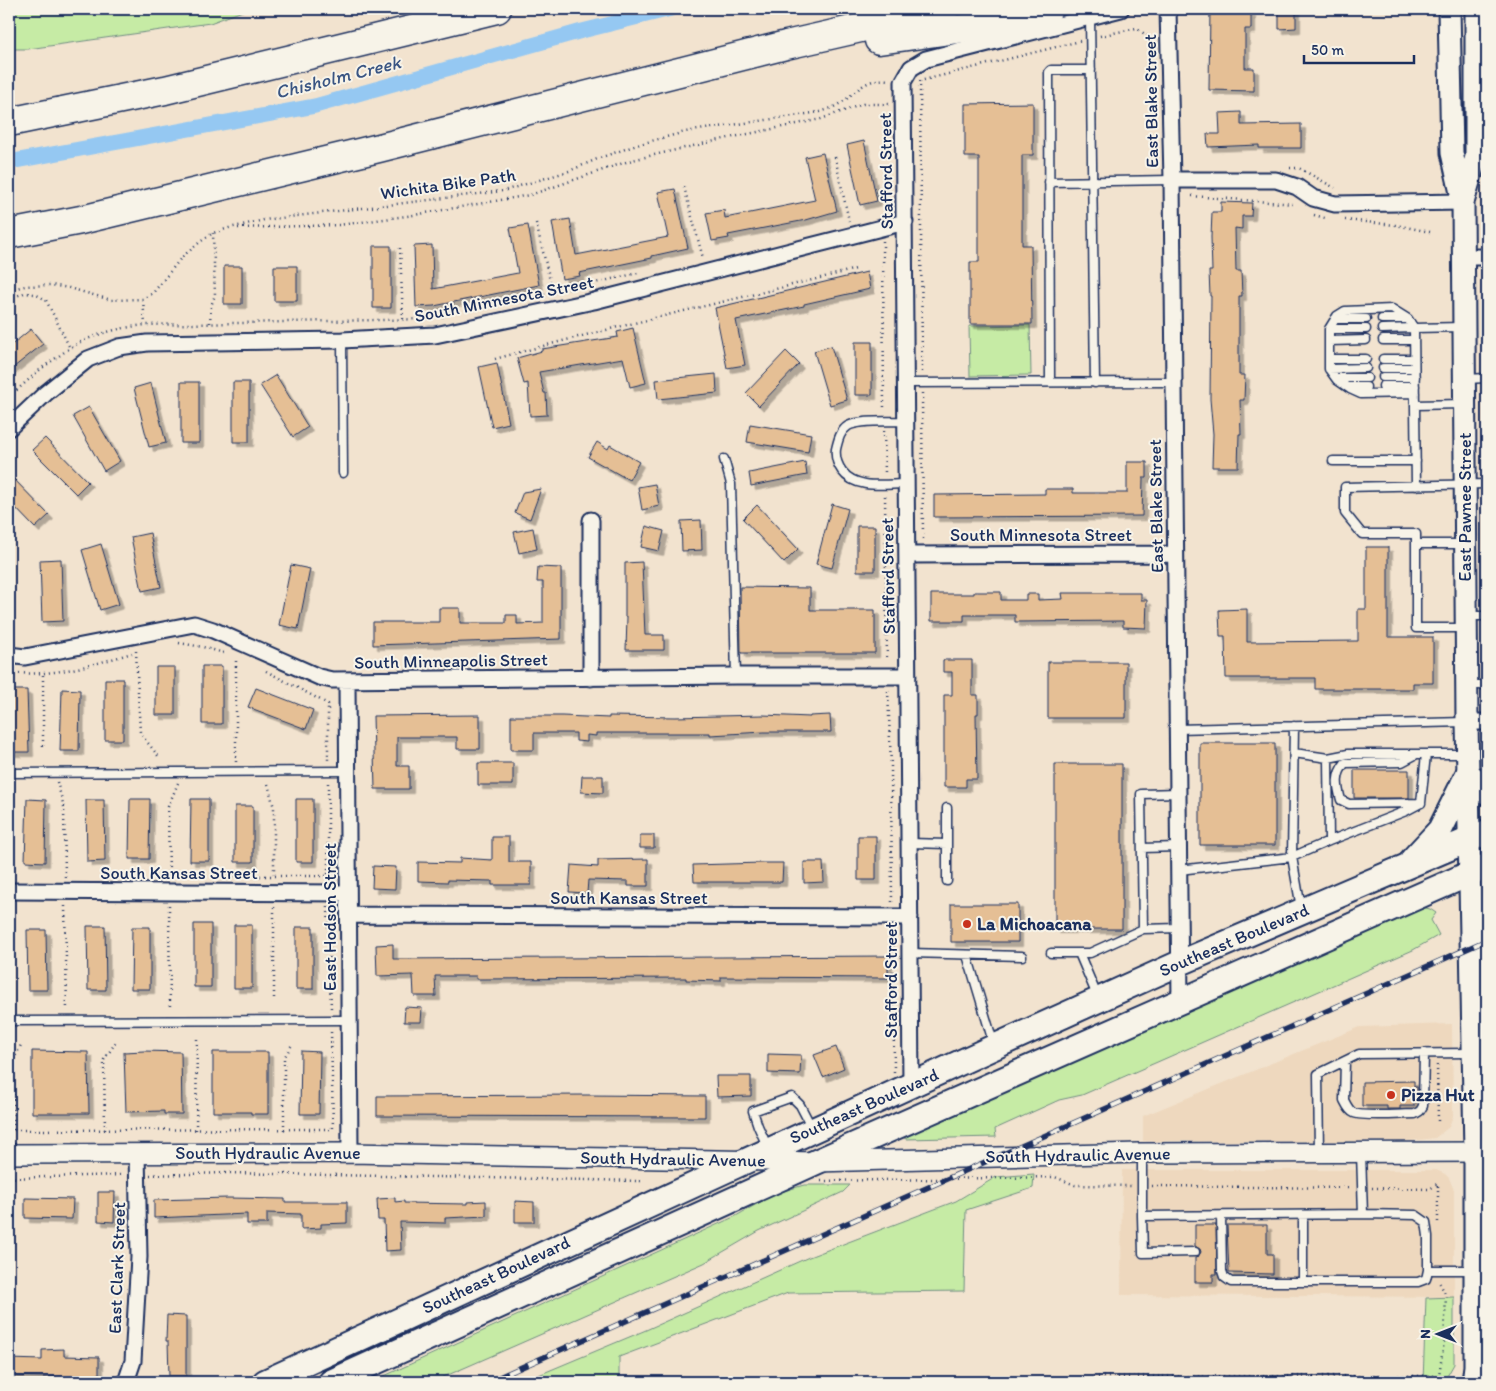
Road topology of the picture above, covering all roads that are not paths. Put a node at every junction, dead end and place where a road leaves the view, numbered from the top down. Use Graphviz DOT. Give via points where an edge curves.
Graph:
graph roads {
  1 [pos="497,9"];
  2 [pos="944,9"];
  3 [pos="1048,9"];
  4 [pos="1121,9"];
  5 [pos="1168,9"];
  6 [pos="1449,9"];
  7 [pos="1476,9"];
  8 [pos="1090,17"];
  9 [pos="1482,44"];
  10 [pos="786,45"];
  11 [pos="1091,70"];
  12 [pos="9,122"];
  13 [pos="1172,180"];
  14 [pos="1093,181"];
  15 [pos="1049,182"];
  16 [pos="1463,202"];
  17 [pos="905,222"];
  18 [pos="9,234"];
  19 [pos="1463,257"];
  20 [pos="1487,257"];
  21 [pos="1408,318"];
  22 [pos="1335,319"];
  23 [pos="1366,319"];
  24 [pos="1382,319"];
  25 [pos="1464,327"];
  26 [pos="1414,328"];
  27 [pos="1366,329"];
  28 [pos="1382,329"];
  29 [pos="1329,330"];
  30 [pos="342,340"];
  31 [pos="1366,340"];
  32 [pos="1383,340"];
  33 [pos="1414,340"];
  34 [pos="1329,341"];
  35 [pos="1366,359"];
  36 [pos="1383,359"];
  37 [pos="1414,359"];
  38 [pos="1329,360"];
  39 [pos="1366,368"];
  40 [pos="1383,368"];
  41 [pos="1414,368"];
  42 [pos="1329,369"];
  43 [pos="1383,377"];
  44 [pos="1414,377"];
  45 [pos="1336,378"];
  46 [pos="1367,378"];
  47 [pos="1487,378"];
  48 [pos="1464,379"];
  49 [pos="1050,382"];
  50 [pos="1174,382"];
  51 [pos="906,383"];
  52 [pos="1095,383"];
  53 [pos="1383,386"];
  54 [pos="1347,387"];
  55 [pos="1366,387"];
  56 [pos="1414,389"];
  57 [pos="1415,404"];
  58 [pos="1464,404"];
  59 [pos="906,422"];
  60 [pos="9,428"];
  61 [pos="724,460"];
  62 [pos="1333,461"];
  63 [pos="1416,461"];
  64 [pos="343,473"];
  65 [pos="906,484"];
  66 [pos="1487,484"];
  67 [pos="1465,485"];
  68 [pos="1416,486"];
  69 [pos="591,520"];
  70 [pos="1416,544"];
  71 [pos="1466,544"];
  72 [pos="1175,554"];
  73 [pos="907,555"];
  74 [pos="1487,616"];
  75 [pos="1466,622"];
  76 [pos="9,655"];
  77 [pos="736,676"];
  78 [pos="908,676"];
  79 [pos="591,678"];
  80 [pos="347,681"];
  81 [pos="1477,685"];
  82 [pos="1477,722"];
  83 [pos="1294,726"];
  84 [pos="1177,729"];
  85 [pos="1294,753"];
  86 [pos="1417,754"];
  87 [pos="1426,754"];
  88 [pos="1328,758"];
  89 [pos="1468,764"];
  90 [pos="348,772"];
  91 [pos="9,773"];
  92 [pos="1487,792"];
  93 [pos="1178,793"];
  94 [pos="1421,803"];
  95 [pos="947,808"];
  96 [pos="1478,836"];
  97 [pos="1330,841"];
  98 [pos="910,843"];
  99 [pos="947,844"];
  100 [pos="1142,848"];
  101 [pos="1178,848"];
  102 [pos="1292,857"];
  103 [pos="1407,866"];
  104 [pos="1478,869"];
  105 [pos="1179,870"];
  106 [pos="947,881"];
  107 [pos="9,891"];
  108 [pos="348,892"];
  109 [pos="1302,911"];
  110 [pos="349,915"];
  111 [pos="910,918"];
  112 [pos="1180,928"];
  113 [pos="1143,929"];
  114 [pos="910,953"];
  115 [pos="1051,953"];
  116 [pos="1079,953"];
  117 [pos="967,955"];
  118 [pos="1022,956"];
  119 [pos="1180,963"];
  120 [pos="1098,1000"];
  121 [pos="1180,1002"];
  122 [pos="349,1020"];
  123 [pos="9,1021"];
  124 [pos="994,1047"];
  125 [pos="1473,1053"];
  126 [pos="1424,1054"];
  127 [pos="1345,1061"];
  128 [pos="902,1080"];
  129 [pos="813,1129"];
  130 [pos="769,1150"];
  131 [pos="1481,1152"];
  132 [pos="137,1153"];
  133 [pos="350,1153"];
  134 [pos="1142,1153"];
  135 [pos="1361,1153"];
  136 [pos="9,1154"];
  137 [pos="1319,1154"];
  138 [pos="744,1160"];
  139 [pos="816,1162"];
  140 [pos="1363,1214"];
  141 [pos="1303,1215"];
  142 [pos="1142,1216"];
  143 [pos="1221,1216"];
  144 [pos="1195,1252"];
  145 [pos="1213,1252"];
  146 [pos="1222,1252"];
  147 [pos="1428,1270"];
  148 [pos="1474,1270"];
  149 [pos="1303,1282"];
  150 [pos="1478,1372"];
  151 [pos="126,1382"];
  152 [pos="265,1382"];
  153 [pos="331,1382"];
  1 -- 12 [label="highway" via="165,90"];
  2 -- 10 [label="highway"];
  3 -- 10 [label="highway" via="979,26 864,42"];
  4 -- 8 [label="street"];
  5 -- 13 [label="street, East Blake Street"];
  6 -- 16 [label="main road, East Pawnee Street" via="1452,153"];
  7 -- 9 [label="main road, East Pawnee Street"];
  8 -- 11 [label="lane"];
  8 -- 17 [label="street, Stafford Street" via="926,59 911,68 903,82"];
  9 -- 16 [label="main road, East Pawnee Street" via="1476,157"];
  10 -- 18 [label="highway" via="379,148 81,220"];
  11 -- 14 [label="lane"];
  11 -- 15 [label="lane" via="1049,72"];
  13 -- 14 [label="lane"];
  13 -- 16 [label="street" via="1276,180 1297,187 1313,198 1335,204"];
  13 -- 50 [label="street, East Blake Street"];
  14 -- 15 [label="lane"];
  14 -- 52 [label="lane"];
  15 -- 49 [label="lane"];
  16 -- 19 [label="main road, East Pawnee Street"];
  17 -- 30 [label="street, South Minnesota Street" via="594,301 434,335"];
  17 -- 51 [label="street, Stafford Street"];
  19 -- 20 [label="street"];
  19 -- 25 [label="main road, East Pawnee Street"];
  21 -- 22 [label="lane" via="1392,309 1345,311"];
  21 -- 24 [label="lane"];
  21 -- 26 [label="lane"];
  22 -- 23 [label="lane"];
  22 -- 29 [label="lane"];
  25 -- 26 [label="lane"];
  25 -- 48 [label="main road, East Pawnee Street"];
  26 -- 28 [label="lane"];
  26 -- 33 [label="lane"];
  27 -- 29 [label="lane"];
  29 -- 34 [label="lane"];
  30 -- 60 [label="street, South Minnesota Street" via="147,343 118,347 88,358"];
  30 -- 64 [label="lane"];
  31 -- 34 [label="lane"];
  32 -- 33 [label="lane"];
  33 -- 37 [label="lane"];
  34 -- 38 [label="lane"];
  35 -- 38 [label="lane"];
  36 -- 37 [label="lane"];
  37 -- 41 [label="lane"];
  38 -- 42 [label="lane"];
  39 -- 42 [label="lane"];
  40 -- 41 [label="lane"];
  41 -- 44 [label="lane"];
  42 -- 45 [label="lane"];
  43 -- 44 [label="lane"];
  44 -- 56 [label="lane"];
  45 -- 46 [label="lane"];
  45 -- 54 [label="lane"];
  47 -- 48 [label="lane"];
  48 -- 58 [label="main road, East Pawnee Street"];
  49 -- 51 [label="lane"];
  49 -- 52 [label="lane"];
  50 -- 52 [label="lane"];
  50 -- 72 [label="street, East Blake Street"];
  51 -- 59 [label="street, Stafford Street"];
  53 -- 56 [label="lane"];
  54 -- 55 [label="lane"];
  54 -- 56 [label="lane" via="1361,394"];
  56 -- 57 [label="lane"];
  57 -- 58 [label="lane"];
  57 -- 63 [label="lane"];
  58 -- 67 [label="main road, East Pawnee Street"];
  59 -- 65 [label="street, Stafford Street"];
  59 -- 65 [label="lane" via="867,422 848,426 838,438 835,455 847,478 862,484"];
  61 -- 77 [label="lane" via="731,484"];
  62 -- 63 [label="lane"];
  63 -- 68 [label="lane"];
  65 -- 73 [label="street, Stafford Street"];
  66 -- 67 [label="lane"];
  67 -- 68 [label="lane"];
  67 -- 71 [label="main road, East Pawnee Street"];
  68 -- 70 [label="lane" via="1345,487 1345,513 1362,534 1416,534"];
  69 -- 79 [label="street"];
  70 -- 71 [label="lane"];
  70 -- 75 [label="lane" via="1416,628"];
  71 -- 75 [label="main road, East Pawnee Street"];
  72 -- 73 [label="street, South Minnesota Street"];
  72 -- 84 [label="street, East Blake Street"];
  73 -- 78 [label="street, Stafford Street"];
  74 -- 75 [label="lane"];
  75 -- 81 [label="main road, East Pawnee Street"];
  76 -- 80 [label="street, South Minneapolis Street" via="25,657 194,624 319,677"];
  77 -- 78 [label="street, South Minneapolis Street"];
  77 -- 79 [label="street, South Minneapolis Street"];
  78 -- 98 [label="street, Stafford Street"];
  79 -- 80 [label="street, South Minneapolis Street"];
  80 -- 90 [label="street, East Hodson Street"];
  81 -- 82 [label="main road, East Pawnee Street"];
  82 -- 83 [label="lane"];
  82 -- 89 [label="main road, East Pawnee Street"];
  83 -- 84 [label="lane"];
  83 -- 85 [label="lane"];
  84 -- 93 [label="street, East Blake Street"];
  85 -- 88 [label="lane"];
  85 -- 102 [label="lane"];
  86 -- 87 [label="lane"];
  86 -- 88 [label="lane" via="1348,754"];
  86 -- 94 [label="lane" via="1402,762 1345,763 1338,770 1337,787 1341,800 1349,804"];
  87 -- 89 [label="lane"];
  87 -- 94 [label="lane"];
  88 -- 97 [label="lane"];
  89 -- 92 [label="main road"];
  89 -- 96 [label="main road, East Pawnee Street"];
  89 -- 103 [label="main road" via="1440,830"];
  90 -- 91 [label="lane"];
  90 -- 108 [label="street, East Hodson Street"];
  93 -- 100 [label="lane" via="1141,794"];
  93 -- 101 [label="street, East Blake Street"];
  94 -- 97 [label="lane" via="1406,812"];
  95 -- 99 [label="lane"];
  96 -- 103 [label="main road, Southeast Boulevard"];
  96 -- 104 [label="main road, East Pawnee Street"];
  97 -- 102 [label="lane"];
  98 -- 99 [label="lane"];
  98 -- 111 [label="street, Stafford Street"];
  99 -- 106 [label="lane"];
  100 -- 101 [label="lane"];
  100 -- 113 [label="lane"];
  101 -- 105 [label="street, East Blake Street"];
  102 -- 105 [label="lane"];
  102 -- 109 [label="lane"];
  103 -- 109 [label="main road, Southeast Boulevard"];
  104 -- 121 [label="main road, Southeast Boulevard"];
  104 -- 125 [label="main road, East Pawnee Street"];
  105 -- 112 [label="street, East Blake Street"];
  107 -- 108 [label="street, South Kansas Street"];
  108 -- 110 [label="street, East Hodson Street"];
  109 -- 119 [label="main road, Southeast Boulevard"];
  110 -- 111 [label="street, South Kansas Street"];
  110 -- 122 [label="street, East Hodson Street"];
  111 -- 114 [label="street, Stafford Street"];
  112 -- 113 [label="lane"];
  112 -- 119 [label="street, East Blake Street"];
  113 -- 116 [label="lane" via="1090,953"];
  114 -- 117 [label="lane"];
  114 -- 128 [label="street, Stafford Street"];
  115 -- 116 [label="lane"];
  116 -- 120 [label="lane"];
  117 -- 118 [label="lane"];
  117 -- 124 [label="lane"];
  119 -- 120 [label="main road, Southeast Boulevard"];
  119 -- 121 [label="street, East Blake Street"];
  120 -- 124 [label="main road, Southeast Boulevard"];
  121 -- 139 [label="main road, Southeast Boulevard"];
  122 -- 123 [label="lane"];
  122 -- 133 [label="street, East Hodson Street"];
  124 -- 128 [label="main road, Southeast Boulevard"];
  125 -- 126 [label="lane"];
  125 -- 131 [label="main road, East Pawnee Street"];
  126 -- 127 [label="lane" via="1359,1054"];
  126 -- 127 [label="lane" via="1423,1106 1415,1114 1354,1113 1344,1100"];
  127 -- 137 [label="lane" via="1318,1074"];
  128 -- 129 [label="main road, Southeast Boulevard"];
  129 -- 130 [label="main road, Southeast Boulevard"];
  129 -- 130 [label="lane" via="800,1104 792,1097 753,1111"];
  130 -- 138 [label="main road, Southeast Boulevard"];
  131 -- 135 [label="street, South Hydraulic Avenue"];
  131 -- 148 [label="main road, East Pawnee Street"];
  132 -- 133 [label="street, South Hydraulic Avenue"];
  132 -- 136 [label="street, South Hydraulic Avenue"];
  132 -- 151 [label="street, East Clark Street" via="139,1257 133,1361"];
  133 -- 138 [label="street, South Hydraulic Avenue"];
  134 -- 137 [label="street, South Hydraulic Avenue"];
  134 -- 139 [label="street, South Hydraulic Avenue"];
  134 -- 142 [label="lane"];
  135 -- 137 [label="street, South Hydraulic Avenue"];
  135 -- 140 [label="lane"];
  138 -- 139 [label="street, South Hydraulic Avenue"];
  138 -- 152 [label="main road, Southeast Boulevard"];
  139 -- 153 [label="main road, Southeast Boulevard"];
  140 -- 141 [label="lane"];
  140 -- 147 [label="lane" via="1416,1215 1426,1222"];
  141 -- 143 [label="lane"];
  141 -- 149 [label="lane"];
  142 -- 143 [label="lane"];
  142 -- 144 [label="lane" via="1143,1253"];
  143 -- 146 [label="lane"];
  145 -- 146 [label="lane"];
  146 -- 149 [label="lane" via="1222,1271 1231,1282"];
  147 -- 148 [label="lane"];
  147 -- 149 [label="lane" via="1426,1279 1418,1282"];
  148 -- 150 [label="main road, East Pawnee Street"];
}
